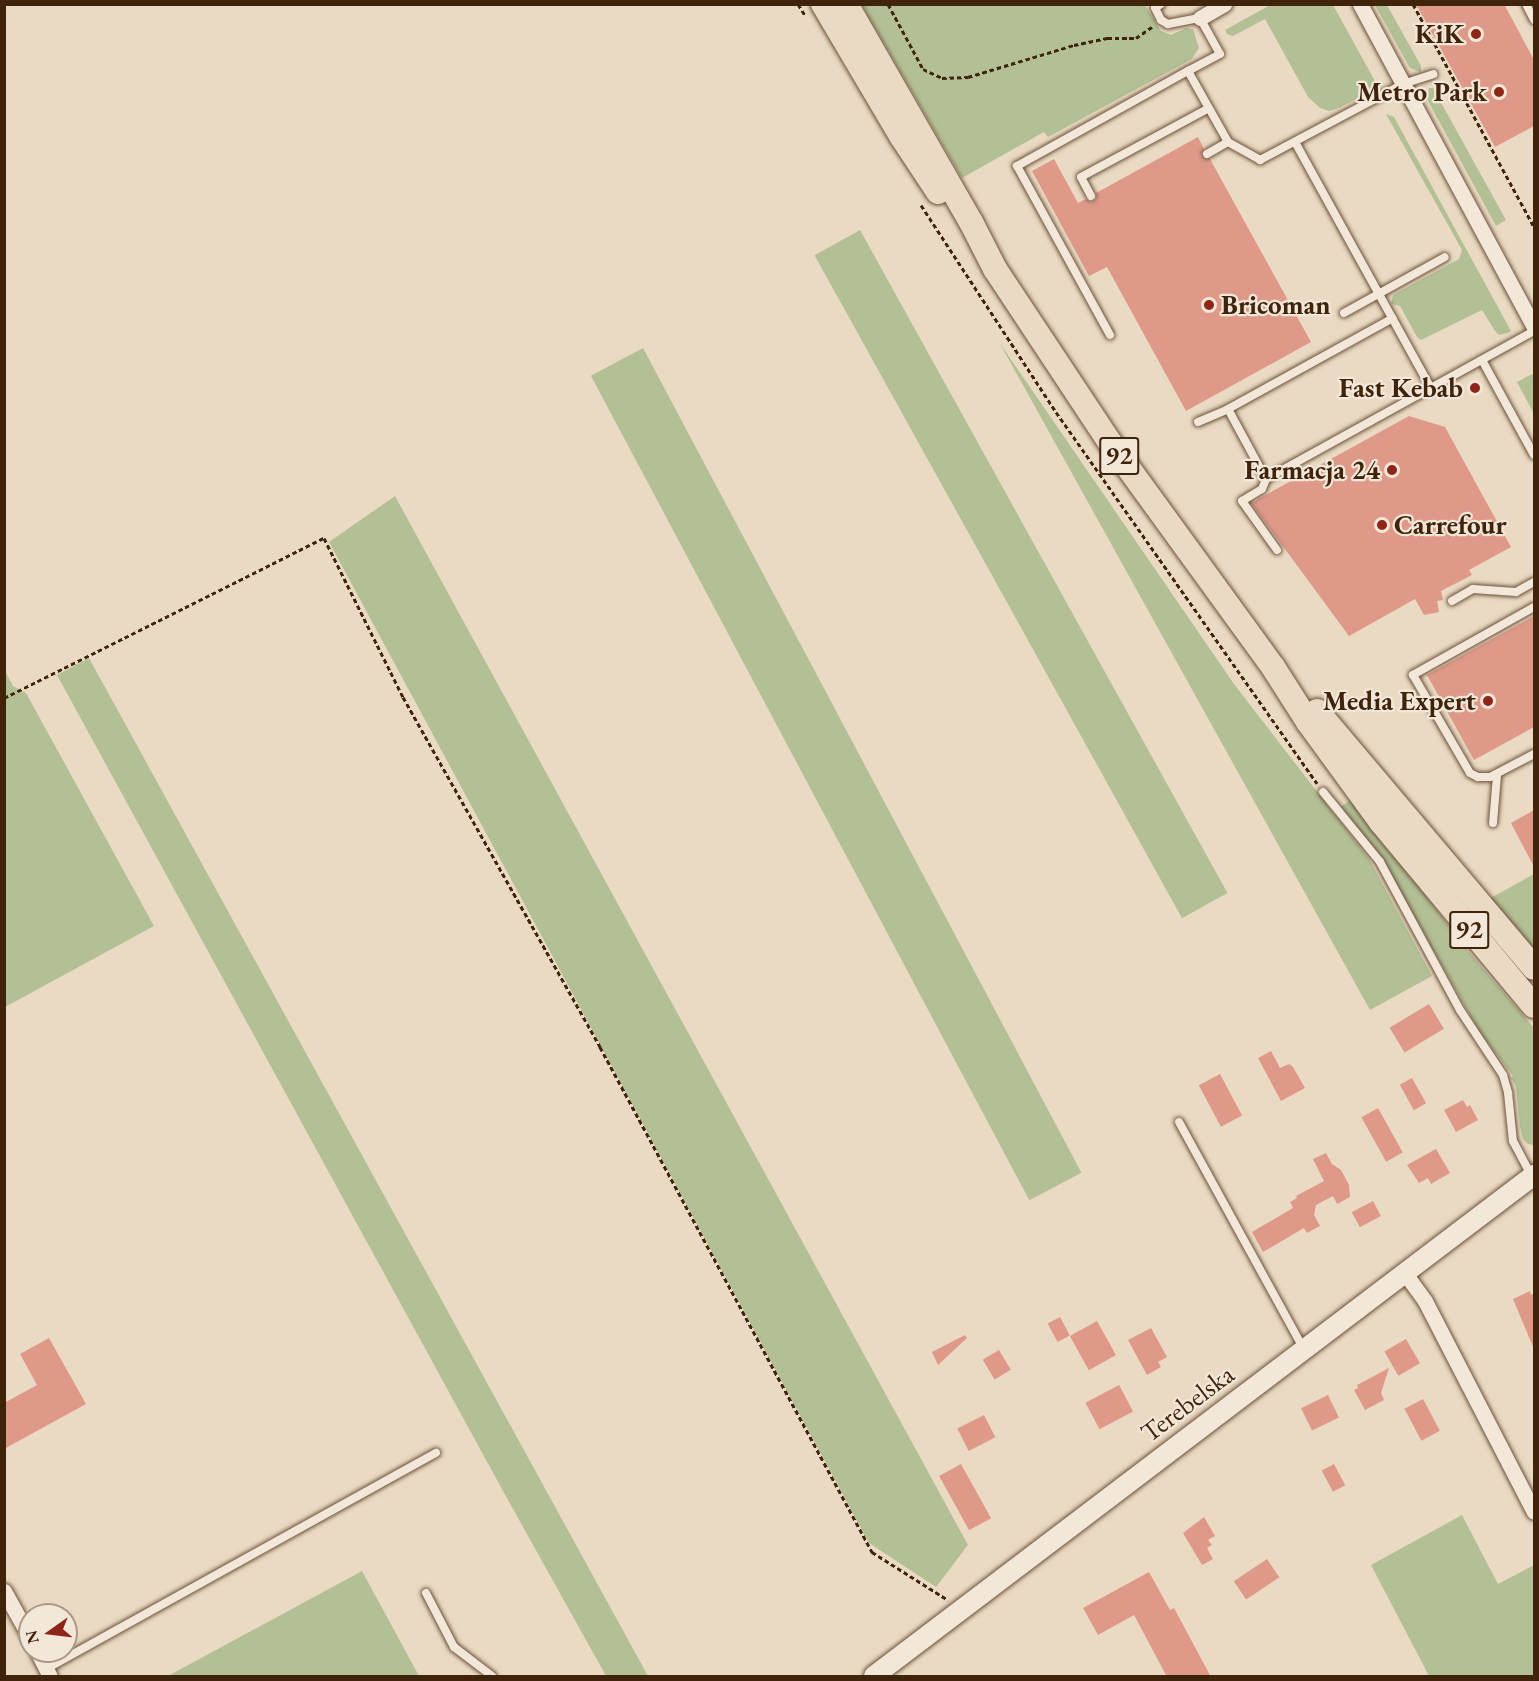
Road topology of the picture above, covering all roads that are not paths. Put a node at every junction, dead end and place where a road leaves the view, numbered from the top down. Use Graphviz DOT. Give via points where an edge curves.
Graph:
graph roads {
  1 [pos="824,4"];
  2 [pos="846,4"];
  3 [pos="1161,4"];
  4 [pos="1224,4"];
  5 [pos="1360,4"];
  6 [pos="1526,4"];
  7 [pos="1200,18"];
  8 [pos="1534,20"];
  9 [pos="1188,71"];
  10 [pos="1432,74"];
  11 [pos="1403,84"];
  12 [pos="1209,108"];
  13 [pos="1295,141"];
  14 [pos="1228,142"];
  15 [pos="1207,154"];
  16 [pos="1091,196"];
  17 [pos="1446,257"];
  18 [pos="995,269"];
  19 [pos="1379,294"];
  20 [pos="1344,313"];
  21 [pos="1393,318"];
  22 [pos="1534,329"];
  23 [pos="1110,335"];
  24 [pos="1482,360"];
  25 [pos="1431,388"];
  26 [pos="1228,409"];
  27 [pos="1198,422"];
  28 [pos="1534,455"];
  29 [pos="1266,479"];
  30 [pos="1277,550"];
  31 [pos="1534,582"];
  32 [pos="1452,601"];
  33 [pos="1534,607"];
  34 [pos="1274,667"];
  35 [pos="1534,754"];
  36 [pos="1497,775"];
  37 [pos="1323,792"];
  38 [pos="1493,823"];
  39 [pos="1534,968"];
  40 [pos="1534,1006"];
  41 [pos="1179,1122"];
  42 [pos="1533,1175"];
  43 [pos="1404,1272"];
  44 [pos="1303,1348"];
  45 [pos="436,1453"];
  46 [pos="1534,1512"];
  47 [pos="4,1591"];
  48 [pos="426,1593"];
  49 [pos="18,1616"];
  50 [pos="48,1673"];
  51 [pos="492,1677"];
  52 [pos="874,1677"];
  1 -- 18 [label="main road, 92" via="916,161 962,229"];
  2 -- 18 [label="main road, 92"];
  3 -- 7 [label="lane" via="1155,8 1168,24"];
  4 -- 7 [label="street"];
  5 -- 11 [label="street"];
  6 -- 8 [label="lane"];
  7 -- 9 [label="lane" via="1220,54"];
  9 -- 12 [label="lane"];
  9 -- 23 [label="lane" via="1017,166"];
  10 -- 11 [label="lane"];
  11 -- 13 [label="lane"];
  11 -- 22 [label="street"];
  12 -- 14 [label="lane"];
  12 -- 16 [label="lane" via="1081,177"];
  13 -- 14 [label="lane" via="1260,160"];
  13 -- 19 [label="lane"];
  14 -- 15 [label="lane"];
  17 -- 19 [label="lane"];
  18 -- 34 [label="main road, 92" via="1145,493"];
  19 -- 20 [label="lane"];
  19 -- 21 [label="lane"];
  21 -- 25 [label="lane"];
  21 -- 26 [label="lane"];
  22 -- 24 [label="lane"];
  24 -- 25 [label="lane"];
  24 -- 28 [label="lane"];
  25 -- 29 [label="lane"];
  26 -- 27 [label="lane"];
  26 -- 29 [label="lane"];
  29 -- 30 [label="lane" via="1262,489 1242,501"];
  31 -- 32 [label="lane" via="1516,592 1473,589"];
  33 -- 36 [label="lane" via="1413,675 1466,770 1478,777"];
  34 -- 39 [label="main road, 92" via="1320,714"];
  34 -- 40 [label="main road, 92" via="1308,722 1381,822"];
  35 -- 36 [label="lane"];
  36 -- 38 [label="lane"];
  37 -- 42 [label="lane" via="1380,862 1460,1010 1503,1075 1513,1141"];
  41 -- 44 [label="lane"];
  42 -- 43 [label="street, Terebelska"];
  43 -- 44 [label="street, Terebelska"];
  43 -- 46 [label="street" via="1425,1302"];
  44 -- 52 [label="street, Terebelska"];
  45 -- 50 [label="lane"];
  47 -- 49 [label="street"];
  48 -- 51 [label="lane" via="454,1647"];
}
